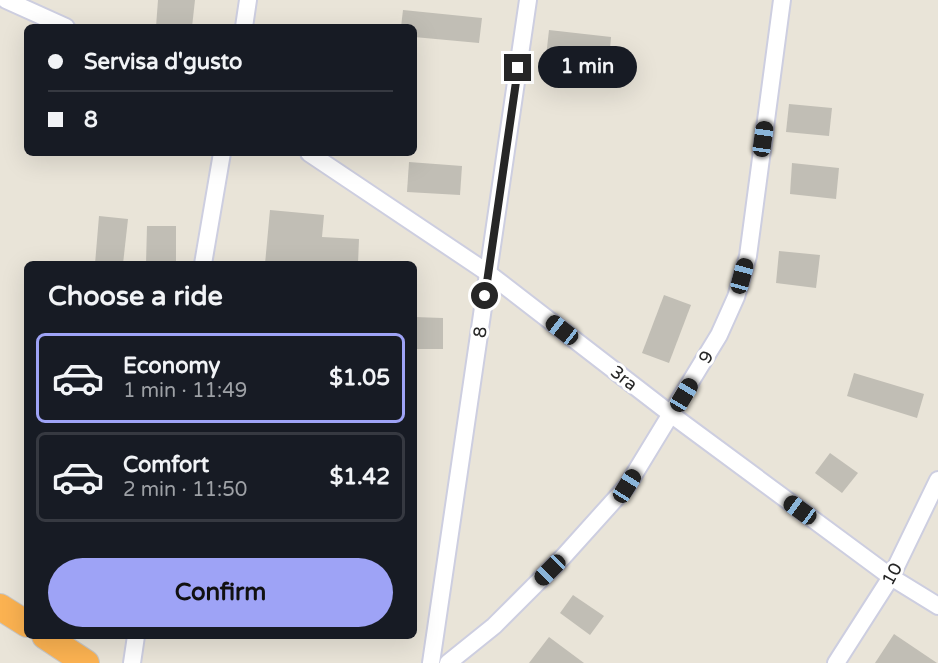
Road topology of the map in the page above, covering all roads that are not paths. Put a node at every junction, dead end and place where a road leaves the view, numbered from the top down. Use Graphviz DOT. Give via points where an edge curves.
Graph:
graph roads {
  1 [pos="6,0"];
  2 [pos="248,0"];
  3 [pos="528,0"];
  4 [pos="782,0"];
  5 [pos="59,24"];
  6 [pos="244,24"];
  7 [pos="221,156"];
  8 [pos="313,156"];
  9 [pos="203,261"];
  10 [pos="488,273"];
  11 [pos="672,415"];
  12 [pos="938,480"];
  13 [pos="891,577"];
  14 [pos="938,606"];
  15 [pos="0,607"];
  16 [pos="24,622"];
  17 [pos="50,639"];
  18 [pos="136,639"];
  19 [pos="86,663"];
  20 [pos="132,663"];
  21 [pos="431,663"];
  22 [pos="448,663"];
  23 [pos="836,663"];
  1 -- 5 [label="street"];
  2 -- 6 [label="street"];
  3 -- 10 [label="street, 8"];
  4 -- 11 [label="street, 9" via="748,255 736,297 719,335"];
  7 -- 9 [label="street"];
  8 -- 10 [label="street, 3ra"];
  10 -- 11 [label="street, 3ra"];
  10 -- 21 [label="street, 8"];
  11 -- 13 [label="street, 3ra"];
  11 -- 22 [label="street, 9" via="627,486 564,556 494,626"];
  12 -- 13 [label="street, 10"];
  13 -- 14 [label="street, 3ra"];
  13 -- 23 [label="street, 10"];
  15 -- 16 [label="highway"];
  17 -- 19 [label="highway"];
  18 -- 20 [label="street"];
}
